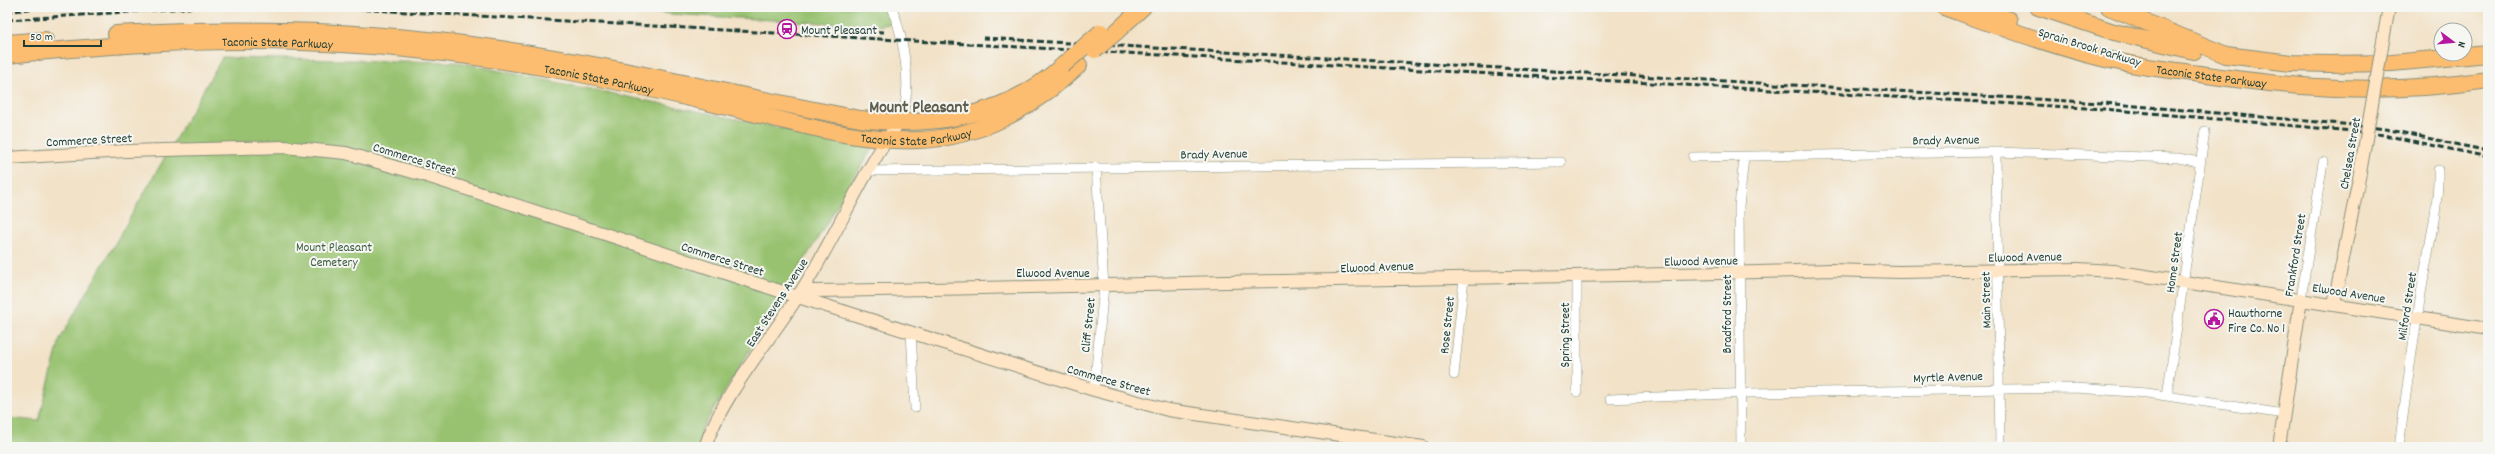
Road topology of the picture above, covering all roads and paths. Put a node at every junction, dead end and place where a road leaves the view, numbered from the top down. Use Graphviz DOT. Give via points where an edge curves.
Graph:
graph roads {
  1 [pos="1128,7"];
  2 [pos="1143,7"];
  3 [pos="1944,7"];
  4 [pos="1979,7"];
  5 [pos="2038,7"];
  6 [pos="2109,7"];
  7 [pos="2389,7"];
  8 [pos="893,10"];
  9 [pos="1108,32"];
  10 [pos="7,43"];
  11 [pos="2488,43"];
  12 [pos="2473,46"];
  13 [pos="2488,54"];
  14 [pos="7,55"];
  15 [pos="2226,55"];
  16 [pos="2433,55"];
  17 [pos="2392,63"];
  18 [pos="2204,75"];
  19 [pos="2488,80"];
  20 [pos="899,122"];
  21 [pos="2205,131"];
  22 [pos="886,139"];
  23 [pos="1996,152"];
  24 [pos="1693,157"];
  25 [pos="1744,157"];
  26 [pos="7,158"];
  27 [pos="1561,162"];
  28 [pos="2199,162"];
  29 [pos="2323,162"];
  30 [pos="1096,167"];
  31 [pos="2438,170"];
  32 [pos="868,171"];
  33 [pos="1997,270"];
  34 [pos="1739,273"];
  35 [pos="1577,277"];
  36 [pos="1464,278"];
  37 [pos="2183,281"];
  38 [pos="1104,286"];
  39 [pos="798,297"];
  40 [pos="2301,299"];
  41 [pos="2334,304"];
  42 [pos="2417,317"];
  43 [pos="2488,329"];
  44 [pos="911,331"];
  45 [pos="1454,375"];
  46 [pos="1999,387"];
  47 [pos="1094,390"];
  48 [pos="1577,392"];
  49 [pos="1740,394"];
  50 [pos="2167,396"];
  51 [pos="1610,399"];
  52 [pos="915,408"];
  53 [pos="2284,414"];
  54 [pos="705,447"];
  55 [pos="1423,447"];
  56 [pos="1741,447"];
  57 [pos="2000,447"];
  58 [pos="2279,447"];
  59 [pos="2399,447"];
  1 -- 9 [label="highway, Taconic State Parkway"];
  2 -- 9 [label="highway, Taconic State Parkway"];
  3 -- 18 [label="highway, Taconic State Parkway" via="2090,55 2128,64"];
  4 -- 18 [label="highway, Sprain Brook Parkway" via="2094,49"];
  5 -- 15 [label="highway, Sprain Brook Parkway" via="2129,36"];
  6 -- 15 [label="highway, Taconic State Parkway"];
  7 -- 41 [label="street, Chelsea Street, bridge"];
  8 -- 20 [label="street" via="902,39 906,70 903,112"];
  9 -- 20 [label="highway, Taconic State Parkway, bridge" via="1027,92 989,110 944,120"];
  9 -- 22 [label="highway, Taconic State Parkway, bridge" via="1080,65 1034,103 983,128 937,139"];
  10 -- 20 [label="highway, Taconic State Parkway" via="190,30 303,31 378,35 457,43 557,58 835,114"];
  11 -- 12 [label="highway"];
  13 -- 17 [label="highway, Taconic State Parkway"];
  14 -- 22 [label="highway, Taconic State Parkway" via="217,41 299,42 400,48 560,70 823,129"];
  15 -- 17 [label="highway, Taconic State Parkway" via="2315,64"];
  16 -- 17 [label="highway"];
  18 -- 19 [label="highway, Taconic State Parkway" via="2344,90 2399,89"];
  20 -- 22 [label="street, East Stevens Avenue"];
  21 -- 28 [label="street, Home Street"];
  22 -- 32 [label="street, East Stevens Avenue"];
  23 -- 25 [label="street, Brady Avenue"];
  23 -- 28 [label="street, Brady Avenue" via="2178,158"];
  23 -- 33 [label="street, Main Street"];
  24 -- 25 [label="street, Brady Avenue"];
  25 -- 34 [label="street, Bradford Street" via="1739,207"];
  26 -- 39 [label="street, Commerce Street" via="126,151 284,147 346,153 420,173"];
  27 -- 30 [label="street, Brady Avenue"];
  28 -- 37 [label="street, Home Street"];
  29 -- 40 [label="street, Frankford Street"];
  30 -- 32 [label="street, Brady Avenue"];
  30 -- 38 [label="street, Cliff Street"];
  31 -- 42 [label="street, Milford Street" via="2435,217"];
  32 -- 39 [label="street, East Stevens Avenue"];
  33 -- 34 [label="street, Elwood Avenue"];
  33 -- 37 [label="street, Elwood Avenue" via="2085,270"];
  33 -- 46 [label="street, Main Street"];
  34 -- 35 [label="street, Elwood Avenue"];
  34 -- 49 [label="street, Bradford Street"];
  35 -- 36 [label="street, Elwood Avenue"];
  35 -- 48 [label="street, Spring Street"];
  36 -- 38 [label="street, Elwood Avenue"];
  36 -- 45 [label="street, Rose Street"];
  37 -- 40 [label="street, Elwood Avenue"];
  37 -- 50 [label="street, Home Street"];
  38 -- 39 [label="street, Elwood Avenue" via="811,291"];
  38 -- 47 [label="street, Cliff Street"];
  39 -- 44 [label="street, Commerce Street"];
  39 -- 54 [label="street, East Stevens Avenue" via="721,412"];
  40 -- 41 [label="street, Elwood Avenue"];
  40 -- 53 [label="street, Frankford Street"];
  41 -- 42 [label="street, Elwood Avenue"];
  42 -- 43 [label="street, Elwood Avenue"];
  42 -- 59 [label="street, Milford Street"];
  44 -- 47 [label="street, Commerce Street"];
  44 -- 52 [label="street"];
  46 -- 49 [label="street, Myrtle Avenue"];
  46 -- 50 [label="street, Myrtle Avenue" via="2076,388"];
  46 -- 57 [label="street, Main Street"];
  47 -- 55 [label="street, Commerce Street" via="1168,410"];
  49 -- 51 [label="street, Myrtle Avenue"];
  49 -- 56 [label="street, Bradford Street"];
  50 -- 53 [label="street, Myrtle Avenue"];
  53 -- 58 [label="street, Frankford Street"];
}
